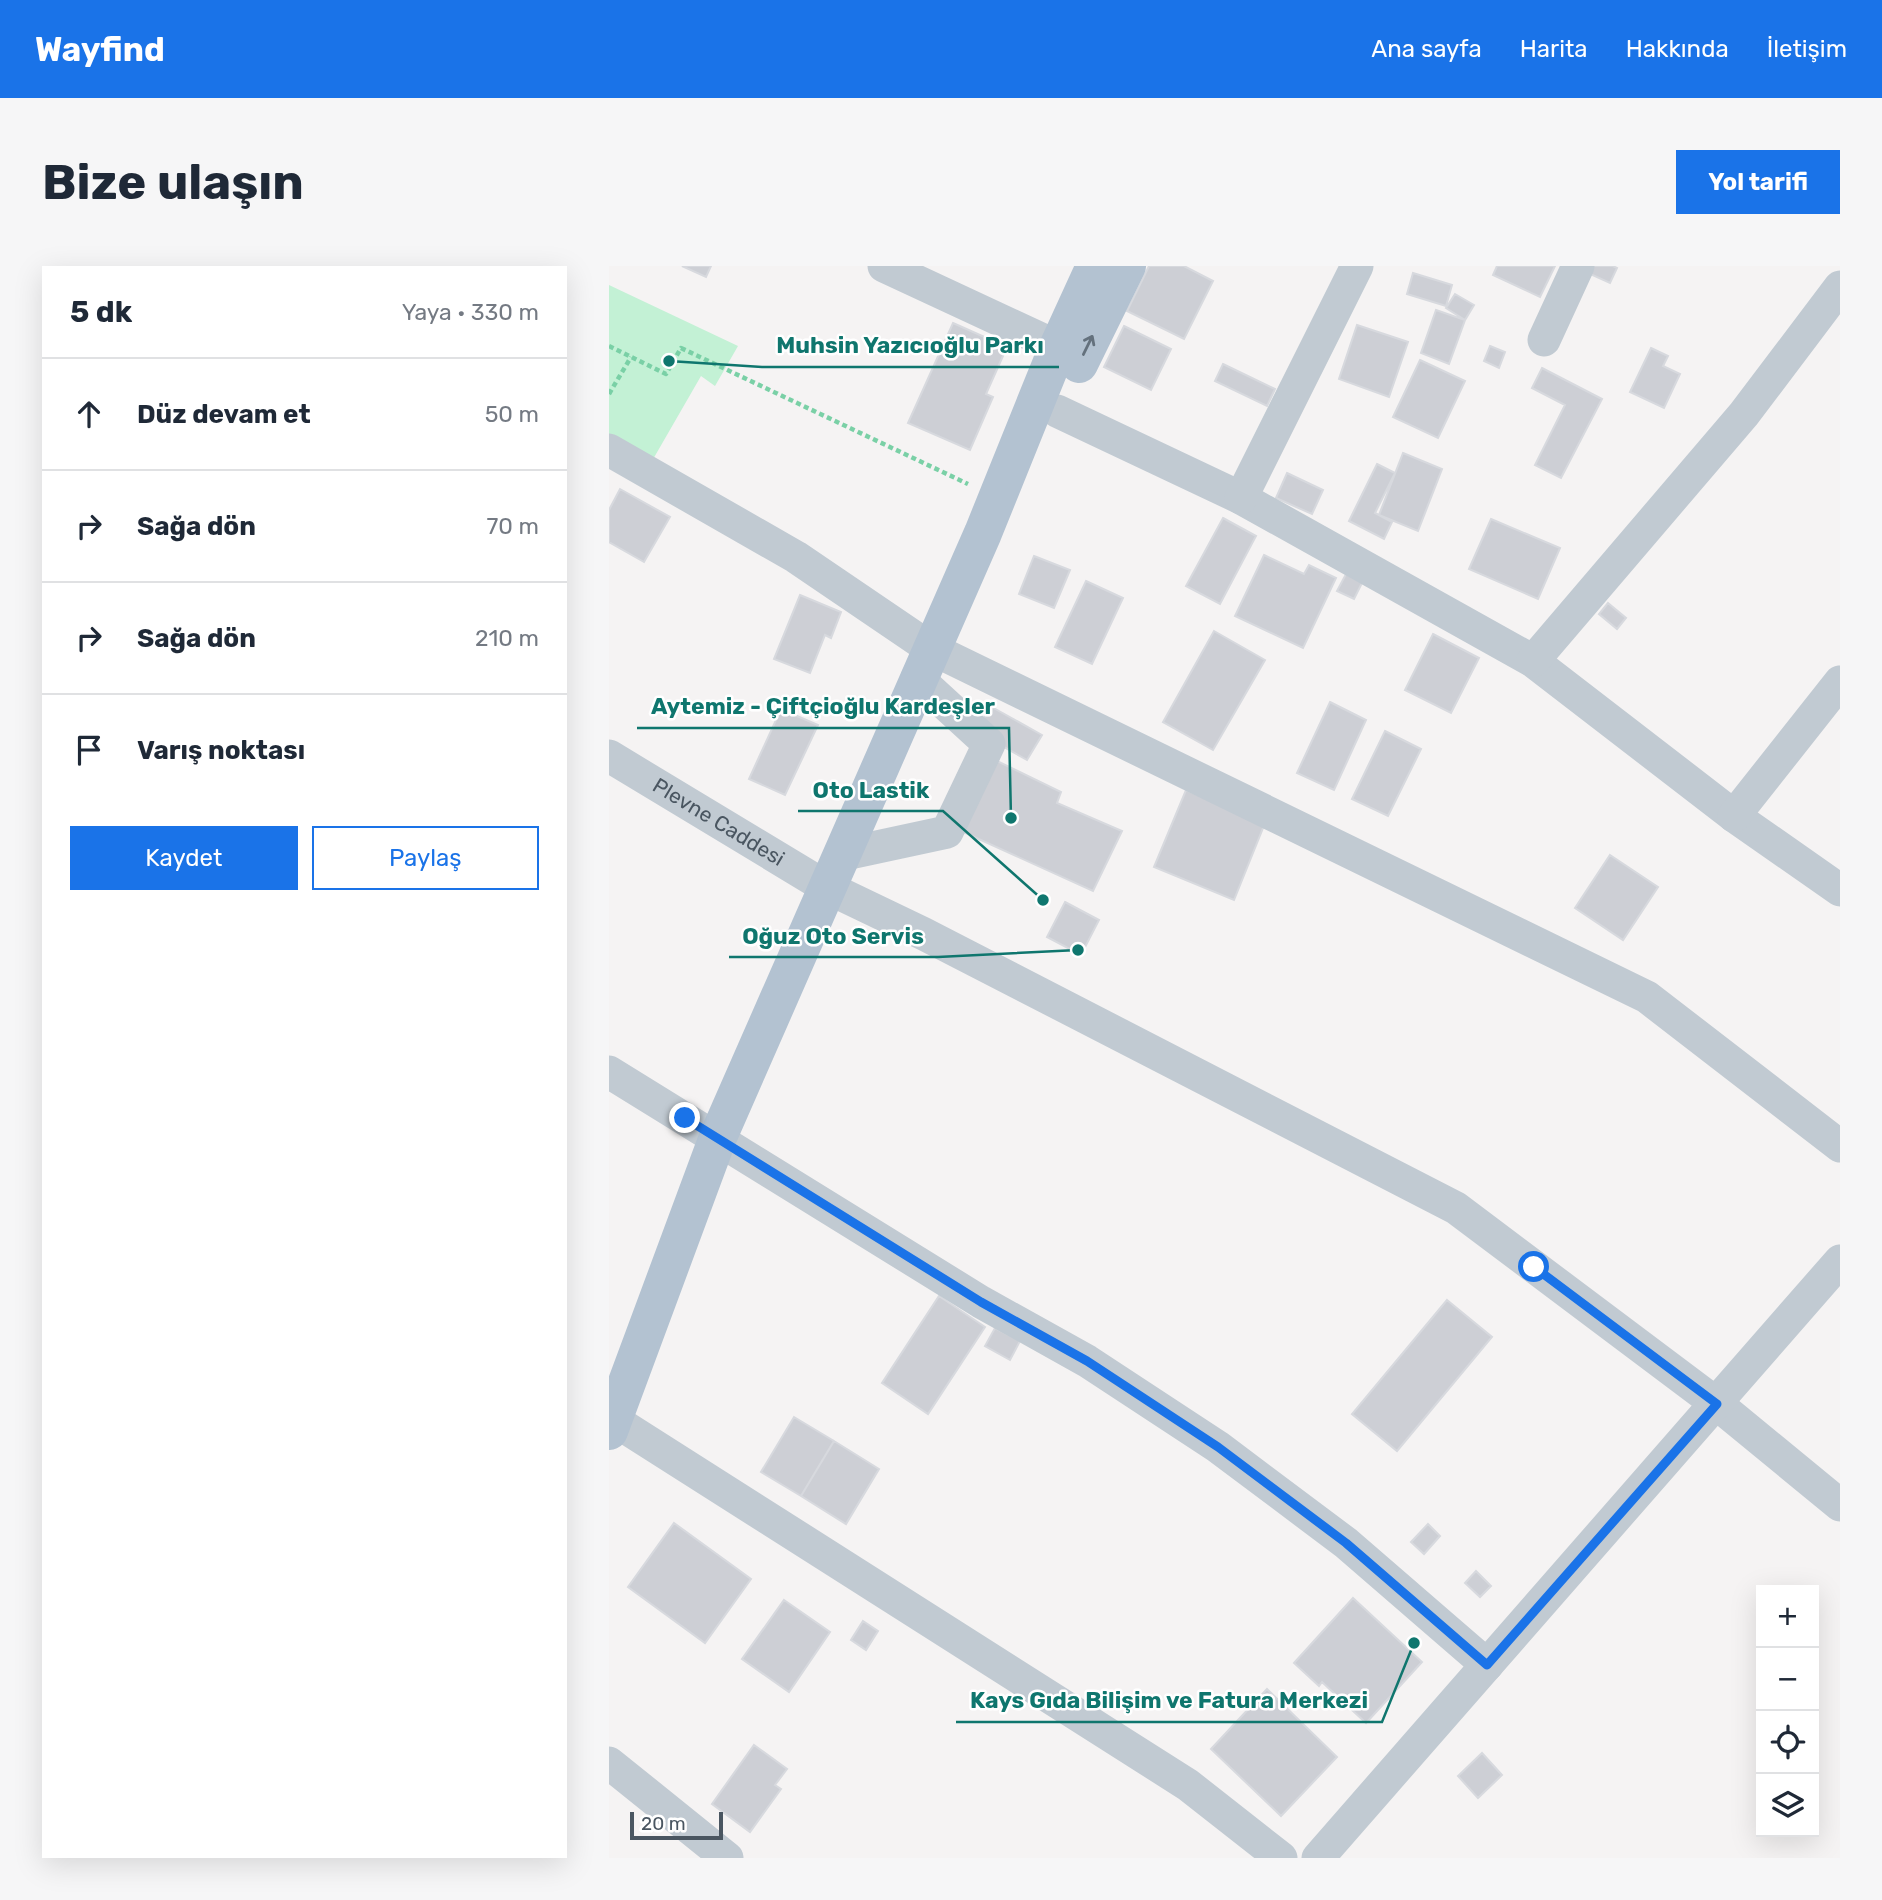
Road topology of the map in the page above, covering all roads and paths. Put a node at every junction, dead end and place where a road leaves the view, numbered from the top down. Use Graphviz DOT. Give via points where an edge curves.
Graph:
graph roads {
  1 [pos="884,266"];
  2 [pos="1095,266"];
  3 [pos="1127,266"];
  4 [pos="1357,266"];
  5 [pos="1579,266"];
  6 [pos="1840,287"];
  7 [pos="1544,340"];
  8 [pos="609,346"];
  9 [pos="1058,347"];
  10 [pos="631,357"];
  11 [pos="609,394"];
  12 [pos="1057,411"];
  13 [pos="609,450"];
  14 [pos="969,484"];
  15 [pos="1241,498"];
  16 [pos="983,533"];
  17 [pos="1533,661"];
  18 [pos="924,663"];
  19 [pos="1840,682"];
  20 [pos="609,756"];
  21 [pos="1734,816"];
  22 [pos="833,871"];
  23 [pos="1840,890"];
  24 [pos="609,1072"];
  25 [pos="718,1137"];
  26 [pos="1840,1146"];
  27 [pos="1840,1261"];
  28 [pos="1717,1404"];
  29 [pos="610,1423"];
  30 [pos="1840,1505"];
  31 [pos="1487,1665"];
  32 [pos="609,1763"];
  33 [pos="727,1858"];
  34 [pos="1281,1858"];
  35 [pos="1318,1858"];
  1 -- 9 [label="street"];
  2 -- 9 [label="main road"];
  12 -- 3 [label="main road, one-way"];
  4 -- 15 [label="street"];
  5 -- 7 [label="street"];
  6 -- 17 [label="street" via="1744,414"];
  8 -- 10 [label="path"];
  9 -- 16 [label="main road"];
  10 -- 11 [label="path"];
  10 -- 14 [label="path" via="666,374 681,348"];
  12 -- 15 [label="street"];
  12 -- 16 [label="main road"];
  13 -- 18 [label="street" via="796,557"];
  15 -- 17 [label="street"];
  16 -- 18 [label="main road"];
  17 -- 21 [label="street"];
  18 -- 22 [label="main road"];
  18 -- 22 [label="street" via="989,744 947,832"];
  18 -- 26 [label="street" via="1647,997"];
  19 -- 21 [label="street"];
  20 -- 22 [label="street, Plevne Caddesi"];
  21 -- 23 [label="street"];
  22 -- 25 [label="main road"];
  22 -- 28 [label="street, Plevne Caddesi" via="924,934 1456,1208"];
  24 -- 25 [label="street"];
  25 -- 29 [label="main road"];
  25 -- 31 [label="street" via="981,1302 1087,1361 1218,1447 1346,1543"];
  27 -- 28 [label="street"];
  28 -- 30 [label="street, Plevne Caddesi"];
  28 -- 31 [label="street"];
  29 -- 34 [label="street" via="1188,1785"];
  31 -- 35 [label="street"];
  32 -- 33 [label="street"];
}
